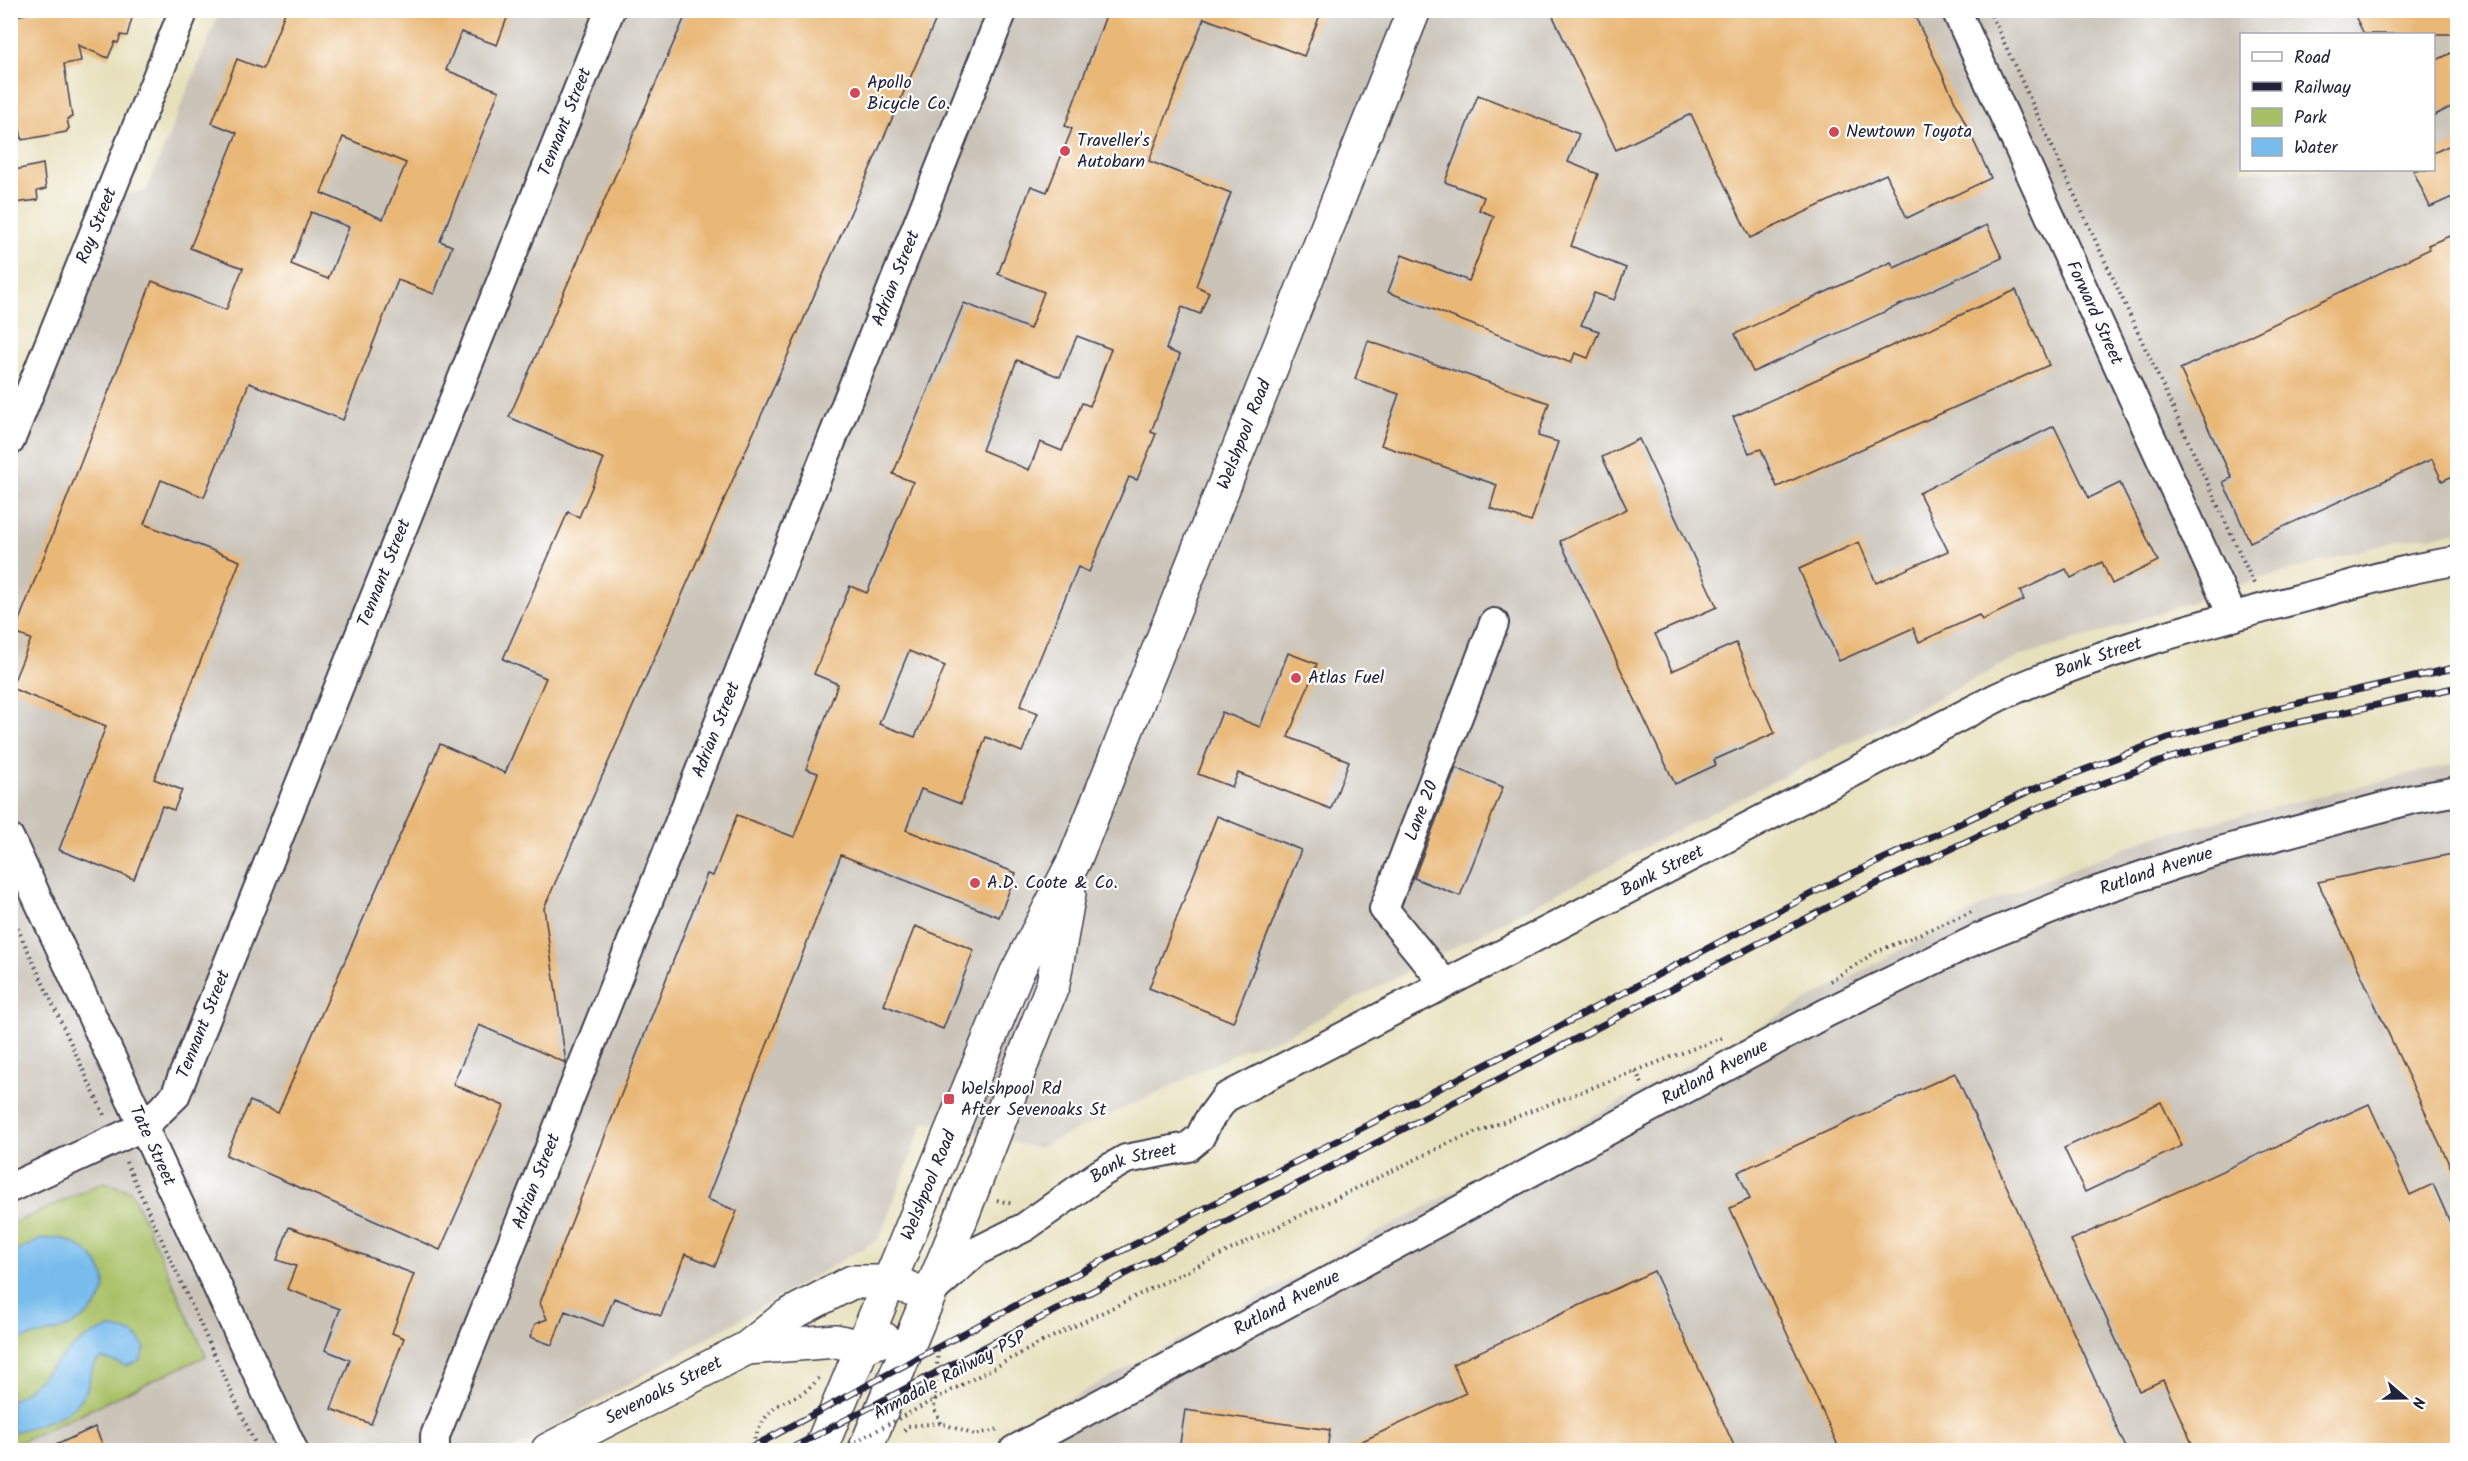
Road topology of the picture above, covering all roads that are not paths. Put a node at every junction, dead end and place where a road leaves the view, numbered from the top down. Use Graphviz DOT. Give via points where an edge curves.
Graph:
graph roads {
  1 [pos="184,10"];
  2 [pos="610,10"];
  3 [pos="1003,10"];
  4 [pos="1414,10"];
  5 [pos="1956,10"];
  6 [pos="10,441"];
  7 [pos="2457,561"];
  8 [pos="2233,616"];
  9 [pos="1494,623"];
  10 [pos="2457,791"];
  11 [pos="10,839"];
  12 [pos="1075,859"];
  13 [pos="1445,984"];
  14 [pos="144,1126"];
  15 [pos="10,1188"];
  16 [pos="891,1282"];
  17 [pos="929,1294"];
  18 [pos="927,1336"];
  19 [pos="863,1347"];
  20 [pos="747,1348"];
  21 [pos="293,1450"];
  22 [pos="435,1450"];
  23 [pos="548,1450"];
  24 [pos="820,1450"];
  25 [pos="865,1450"];
  26 [pos="1014,1450"];
  1 -- 6 [label="street, Roy Street"];
  2 -- 14 [label="street, Tennant Street" via="175,1096"];
  3 -- 22 [label="street, Adrian Street" via="435,1436"];
  4 -- 12 [label="main road, Welshpool Road"];
  5 -- 8 [label="street, Forward Street"];
  7 -- 8 [label="street, Bank Street"];
  8 -- 13 [label="street, Bank Street" via="2052,673 1998,697"];
  9 -- 13 [label="street, Lane 20" via="1384,909"];
  10 -- 26 [label="street, Rutland Avenue" via="2413,799 2198,857 2097,891 1979,939 1826,1013"];
  11 -- 14 [label="street, Tate Street"];
  12 -- 16 [label="main road, Welshpool Road" via="1016,974"];
  12 -- 17 [label="main road, Welshpool Road" via="1053,984"];
  13 -- 17 [label="street, Bank Street" via="1225,1098 1200,1137 1188,1147 1126,1160 1101,1173 1025,1227 977,1251"];
  14 -- 15 [label="street, Tennant Street"];
  14 -- 21 [label="street, Tate Street"];
  16 -- 17 [label="main road, Sevenoaks Street"];
  16 -- 19 [label="main road, Welshpool Road"];
  16 -- 20 [label="main road, Sevenoaks Street" via="852,1282 787,1316"];
  17 -- 18 [label="main road, Welshpool Road"];
  18 -- 19 [label="main road"];
  18 -- 25 [label="main road, Welshpool Road"];
  19 -- 20 [label="main road, Sevenoaks Street" via="836,1341"];
  19 -- 24 [label="main road, Welshpool Road"];
  20 -- 23 [label="main road, Sevenoaks Street"];
}
